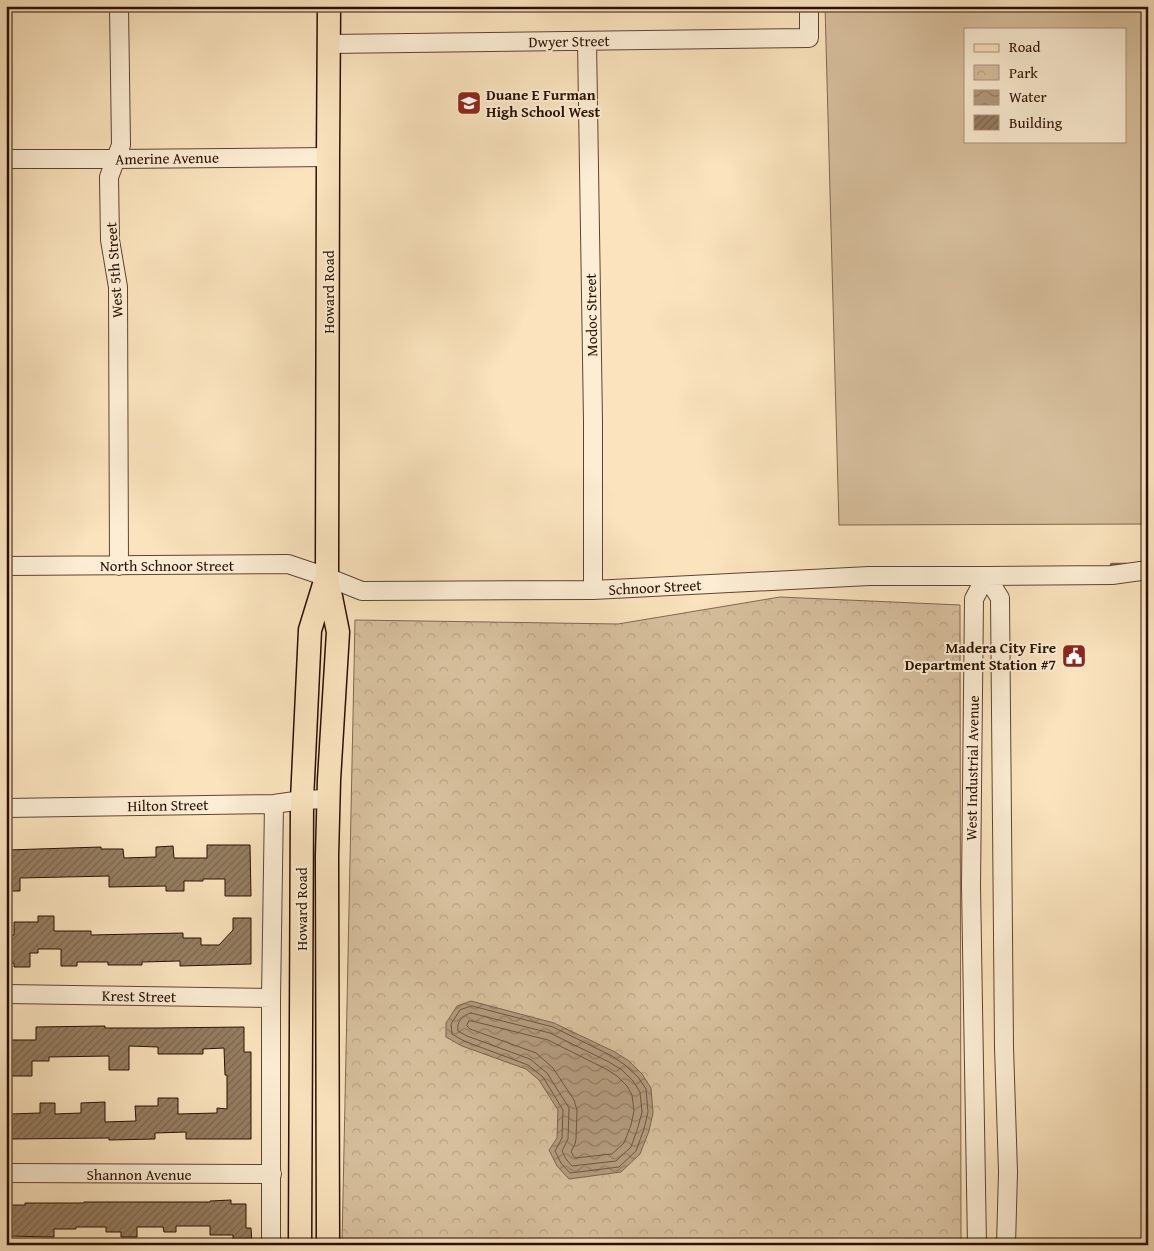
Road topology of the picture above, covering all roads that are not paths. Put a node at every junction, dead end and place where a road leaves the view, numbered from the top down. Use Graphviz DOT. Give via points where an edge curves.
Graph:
graph roads {
  1 [pos="119,6"];
  2 [pos="329,6"];
  3 [pos="809,6"];
  4 [pos="586,41"];
  5 [pos="329,44"];
  6 [pos="328,157"];
  7 [pos="6,159"];
  8 [pos="115,159"];
  9 [pos="6,566"];
  10 [pos="119,566"];
  11 [pos="1148,570"];
  12 [pos="986,576"];
  13 [pos="327,577"];
  14 [pos="593,590"];
  15 [pos="302,800"];
  16 [pos="328,800"];
  17 [pos="274,804"];
  18 [pos="6,808"];
  19 [pos="6,994"];
  20 [pos="271,998"];
  21 [pos="300,1026"];
  22 [pos="328,1114"];
  23 [pos="6,1173"];
  24 [pos="272,1174"];
  25 [pos="271,1245"];
  26 [pos="300,1245"];
  27 [pos="328,1245"];
  28 [pos="976,1245"];
  29 [pos="1006,1245"];
  1 -- 8 [label="street, West 5th Street" via="121,145"];
  2 -- 5 [label="main road, Howard Road"];
  3 -- 4 [label="street, Dwyer Street" via="808,38"];
  4 -- 5 [label="street, Dwyer Street"];
  4 -- 14 [label="street, Modoc Street"];
  5 -- 6 [label="main road, Howard Road"];
  6 -- 8 [label="street, Amerine Avenue"];
  6 -- 13 [label="main road, Howard Road"];
  7 -- 8 [label="street, Amerine Avenue"];
  8 -- 10 [label="street, West 5th Street" via="109,177 110,240 118,287"];
  9 -- 10 [label="street, North Schnoor Street"];
  10 -- 13 [label="street, North Schnoor Street" via="288,564"];
  11 -- 12 [label="street, Schnoor Street" via="1112,575"];
  12 -- 14 [label="street, Schnoor Street" via="869,576"];
  12 -- 28 [label="street, West Industrial Avenue" via="974,599 971,886"];
  12 -- 29 [label="street, West Industrial Avenue" via="1000,598 1008,1172"];
  13 -- 14 [label="street, Schnoor Street" via="362,591"];
  13 -- 15 [label="main road, Howard Road" via="310,630"];
  13 -- 16 [label="main road, Howard Road" via="338,632"];
  15 -- 16 [label="street, Hilton Street"];
  15 -- 17 [label="street, Hilton Street"];
  15 -- 21 [label="main road, Howard Road"];
  16 -- 22 [label="main road, Howard Road"];
  17 -- 18 [label="street, Hilton Street"];
  17 -- 20 [label="street"];
  19 -- 20 [label="street, Krest Street"];
  20 -- 24 [label="street"];
  21 -- 22 [label="main road" via="313,1062 313,1090 317,1106"];
  21 -- 26 [label="main road, Howard Road"];
  22 -- 27 [label="main road, Howard Road"];
  23 -- 24 [label="street, Shannon Avenue"];
  24 -- 25 [label="street"];
}
